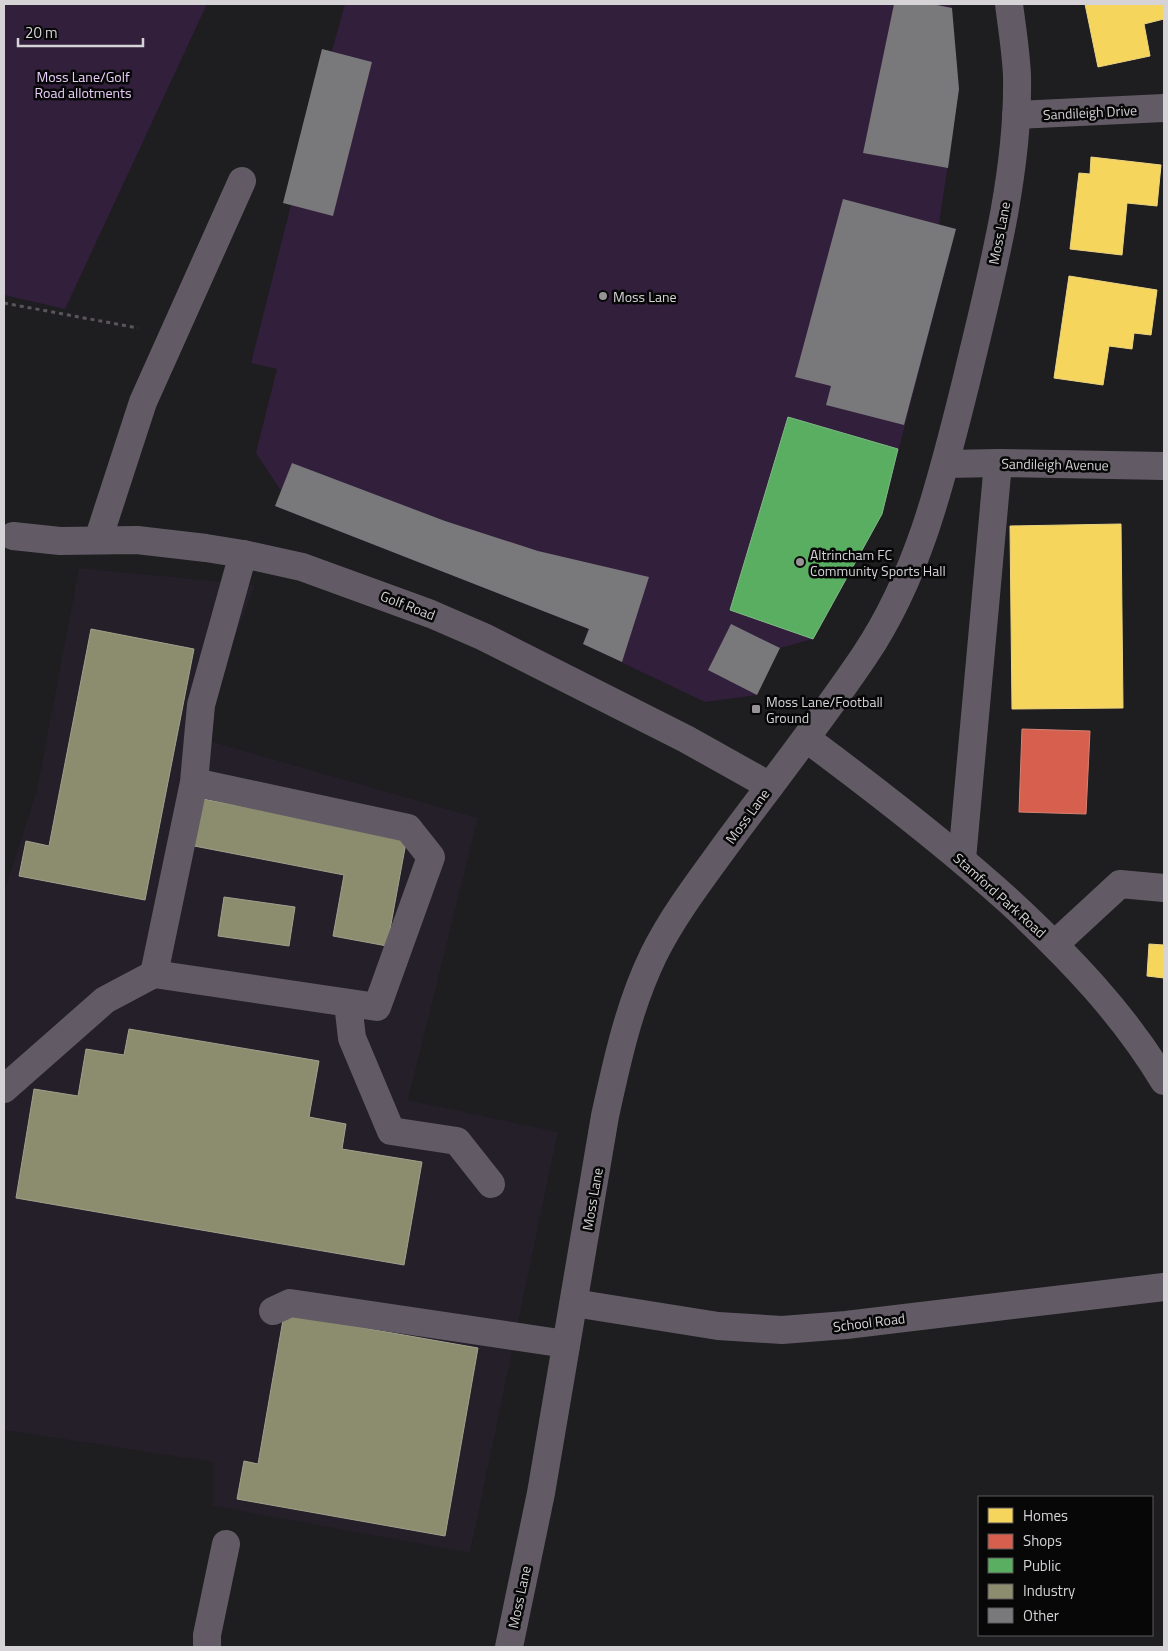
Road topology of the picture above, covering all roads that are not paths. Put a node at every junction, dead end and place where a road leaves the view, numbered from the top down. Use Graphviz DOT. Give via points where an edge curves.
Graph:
graph roads {
  1 [pos="1009,4"];
  2 [pos="1164,108"];
  3 [pos="1016,115"];
  4 [pos="242,181"];
  5 [pos="998,463"];
  6 [pos="946,464"];
  7 [pos="1164,466"];
  8 [pos="13,536"];
  9 [pos="98,540"];
  10 [pos="243,554"];
  11 [pos="807,738"];
  12 [pos="194,782"];
  13 [pos="770,786"];
  14 [pos="962,859"];
  15 [pos="1164,888"];
  16 [pos="1054,944"];
  17 [pos="154,974"];
  18 [pos="348,1003"];
  19 [pos="1164,1081"];
  20 [pos="4,1089"];
  21 [pos="491,1184"];
  22 [pos="1164,1287"];
  23 [pos="574,1303"];
  24 [pos="273,1311"];
  25 [pos="566,1344"];
  26 [pos="226,1544"];
  27 [pos="207,1647"];
  28 [pos="509,1647"];
  1 -- 3 [label="street, Moss Lane" via="1017,76"];
  2 -- 3 [label="street, Sandileigh Drive"];
  3 -- 6 [label="street, Moss Lane" via="1002,222"];
  4 -- 9 [label="street" via="144,402"];
  5 -- 6 [label="street, Sandileigh Avenue"];
  5 -- 7 [label="street, Sandileigh Avenue"];
  5 -- 14 [label="street"];
  6 -- 11 [label="street, Moss Lane" via="926,530 895,605 866,654"];
  8 -- 9 [label="street, Golf Road" via="60,541"];
  9 -- 10 [label="street, Golf Road" via="137,540"];
  10 -- 12 [label="street" via="202,705"];
  10 -- 13 [label="street, Golf Road" via="302,567 353,584 484,637 686,739"];
  11 -- 13 [label="street, Moss Lane"];
  11 -- 14 [label="street, Stamford Park Road"];
  12 -- 17 [label="street"];
  12 -- 18 [label="street" via="408,828 431,858 377,1007"];
  13 -- 23 [label="street, Moss Lane" via="682,907 644,977 615,1068"];
  14 -- 16 [label="street, Stamford Park Road"];
  15 -- 16 [label="street" via="1120,884"];
  16 -- 19 [label="street, Stamford Park Road" via="1114,1008"];
  17 -- 18 [label="street"];
  17 -- 20 [label="street" via="105,1000"];
  18 -- 21 [label="street" via="352,1038 391,1131 457,1141"];
  22 -- 23 [label="street, School Road" via="782,1330 718,1326"];
  23 -- 25 [label="street, Moss Lane"];
  24 -- 25 [label="street" via="290,1303"];
  25 -- 28 [label="street, Moss Lane" via="541,1493"];
  26 -- 27 [label="street"];
}
